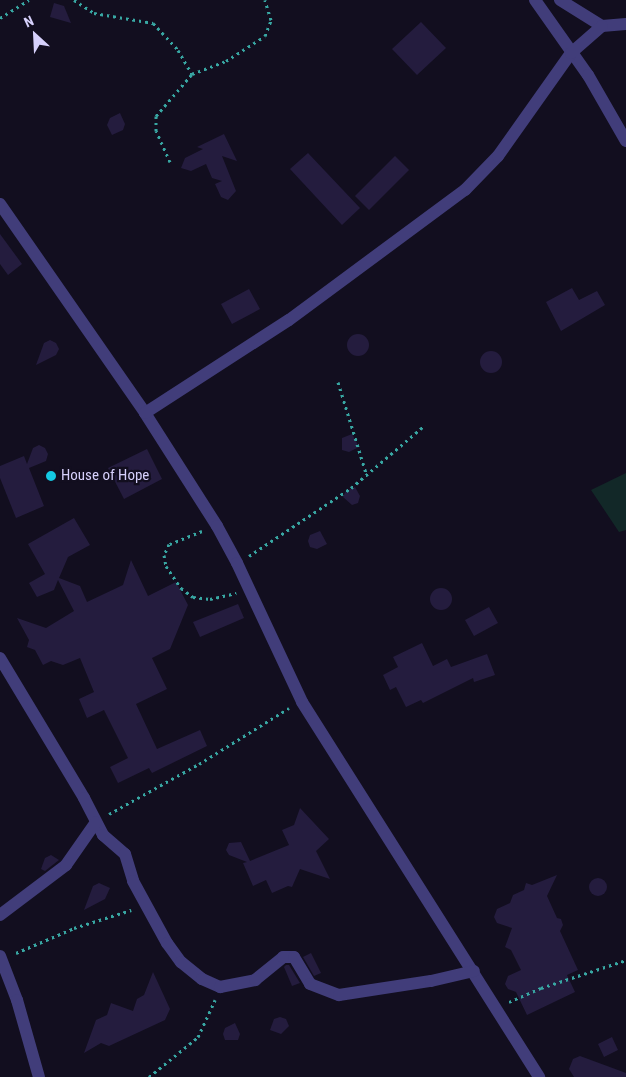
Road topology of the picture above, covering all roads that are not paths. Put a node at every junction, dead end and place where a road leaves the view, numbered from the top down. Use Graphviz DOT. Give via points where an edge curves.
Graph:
graph roads {
  1 [pos="535,0"];
  2 [pos="560,0"];
  3 [pos="626,24"];
  4 [pos="602,26"];
  5 [pos="571,53"];
  6 [pos="626,141"];
  7 [pos="0,204"];
  8 [pos="145,413"];
  9 [pos="0,658"];
  10 [pos="96,822"];
  11 [pos="0,914"];
  12 [pos="1,958"];
  13 [pos="474,971"];
  14 [pos="39,1077"];
  15 [pos="539,1077"];
  1 -- 5 [label="street"];
  2 -- 4 [label="street"];
  3 -- 4 [label="street"];
  4 -- 5 [label="street"];
  5 -- 6 [label="street"];
  5 -- 8 [label="street" via="498,156 465,190 289,320"];
  7 -- 8 [label="street"];
  8 -- 13 [label="street" via="217,526 302,702"];
  9 -- 10 [label="street"];
  10 -- 11 [label="street" via="66,865"];
  10 -- 13 [label="street" via="108,843 125,854 144,904 181,962 220,987 255,980 283,957 294,957 310,984 339,995"];
  12 -- 14 [label="street"];
  13 -- 15 [label="street"];
}
